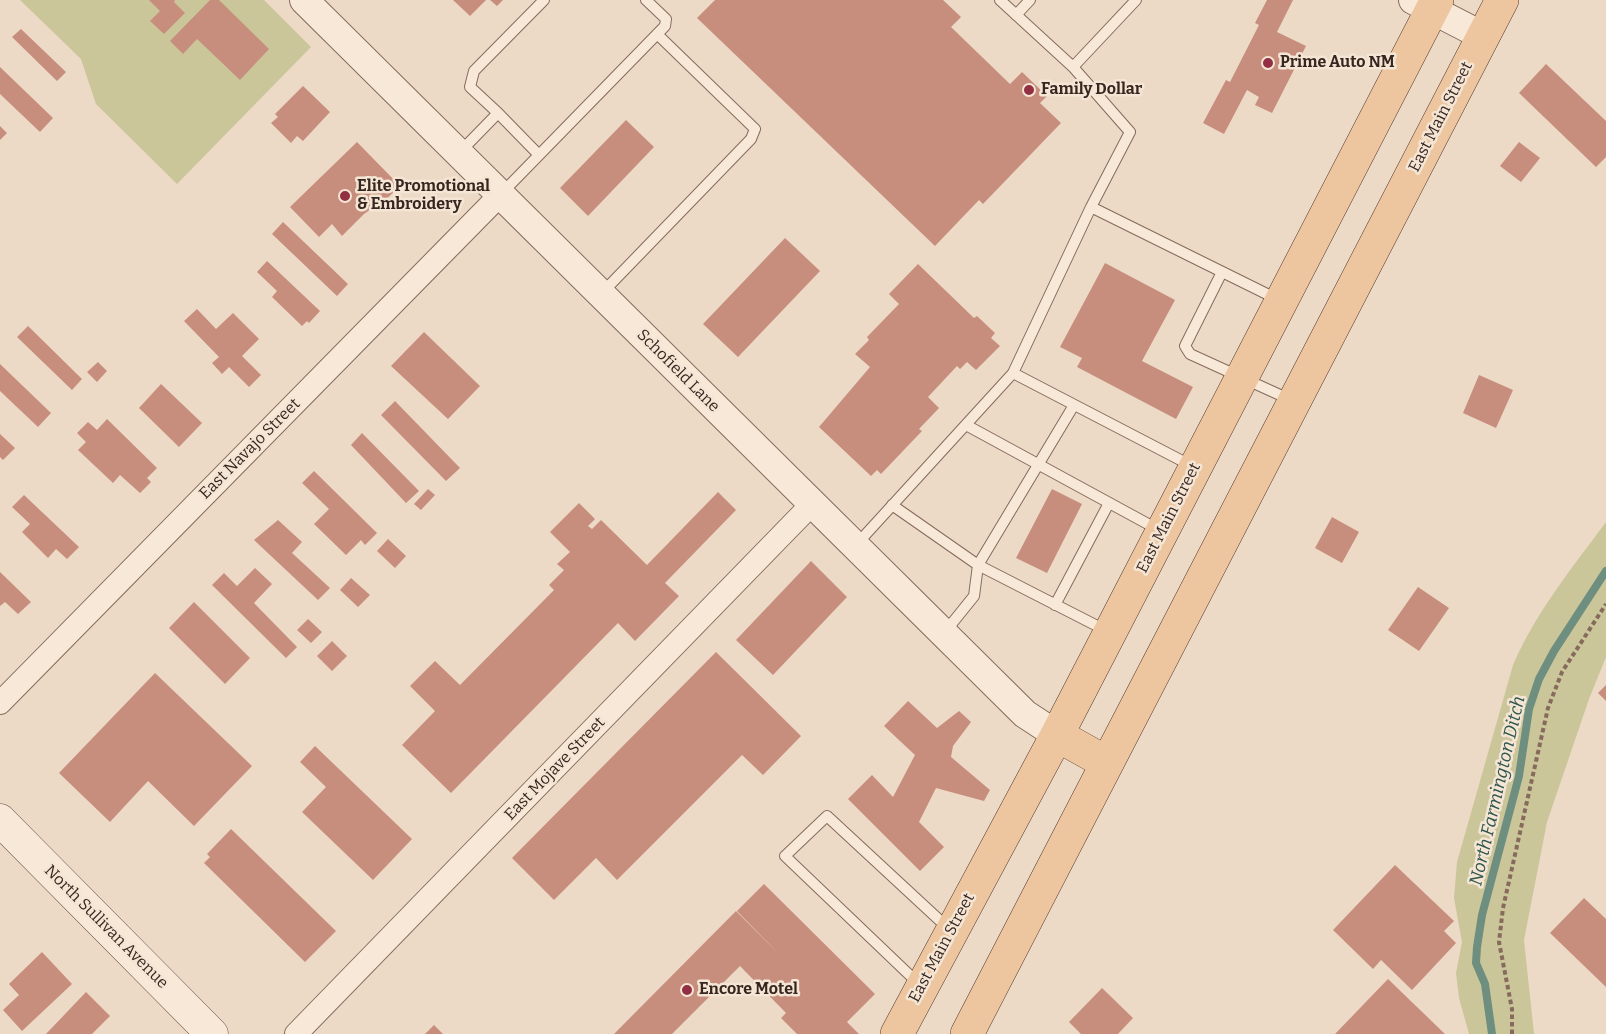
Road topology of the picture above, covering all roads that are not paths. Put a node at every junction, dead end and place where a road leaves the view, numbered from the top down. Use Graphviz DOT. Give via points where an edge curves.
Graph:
graph roads {
  1 [pos="304,0"];
  2 [pos="544,0"];
  3 [pos="646,0"];
  4 [pos="1000,0"];
  5 [pos="1030,0"];
  6 [pos="1136,0"];
  7 [pos="1502,0"];
  8 [pos="1427,3"];
  9 [pos="1016,15"];
  10 [pos="657,34"];
  11 [pos="1483,36"];
  12 [pos="1072,68"];
  13 [pos="498,113"];
  14 [pos="458,153"];
  15 [pos="539,154"];
  16 [pos="500,195"];
  17 [pos="1091,207"];
  18 [pos="1222,272"];
  19 [pos="600,294"];
  20 [pos="1281,301"];
  21 [pos="1013,373"];
  22 [pos="1241,378"];
  23 [pos="1294,402"];
  24 [pos="1074,405"];
  25 [pos="966,425"];
  26 [pos="1039,464"];
  27 [pos="1195,468"];
  28 [pos="813,503"];
  29 [pos="1109,503"];
  30 [pos="892,505"];
  31 [pos="1162,532"];
  32 [pos="856,545"];
  33 [pos="978,566"];
  34 [pos="1055,604"];
  35 [pos="945,632"];
  36 [pos="1110,633"];
  37 [pos="0,703"];
  38 [pos="1057,735"];
  39 [pos="1107,763"];
  40 [pos="0,820"];
  41 [pos="951,931"];
  42 [pos="922,986"];
  43 [pos="212,1034"];
  44 [pos="296,1034"];
  45 [pos="897,1034"];
  46 [pos="967,1034"];
  1 -- 14 [label="street, Schofield Lane"];
  2 -- 13 [label="lane" via="474,71 470,87"];
  3 -- 10 [label="lane" via="666,19"];
  4 -- 9 [label="lane"];
  5 -- 9 [label="lane"];
  6 -- 12 [label="lane"];
  7 -- 11 [label="main road, East Main Street"];
  8 -- 11 [label="street"];
  8 -- 20 [label="main road, East Main Street"];
  9 -- 12 [label="lane"];
  10 -- 15 [label="lane"];
  10 -- 19 [label="lane" via="755,129 751,139"];
  11 -- 23 [label="main road, East Main Street"];
  12 -- 17 [label="lane" via="1130,132"];
  13 -- 14 [label="lane"];
  13 -- 15 [label="lane"];
  14 -- 16 [label="street, Schofield Lane"];
  15 -- 16 [label="lane"];
  16 -- 19 [label="street, Schofield Lane"];
  16 -- 37 [label="street, East Navajo Street"];
  17 -- 18 [label="lane"];
  17 -- 21 [label="lane"];
  18 -- 20 [label="lane"];
  18 -- 22 [label="lane" via="1185,346 1190,354"];
  19 -- 28 [label="street, Schofield Lane"];
  20 -- 22 [label="main road, East Main Street"];
  21 -- 24 [label="lane"];
  21 -- 25 [label="lane"];
  22 -- 23 [label="lane"];
  22 -- 27 [label="main road, East Main Street"];
  23 -- 39 [label="main road, East Main Street"];
  24 -- 26 [label="lane"];
  24 -- 27 [label="lane"];
  25 -- 26 [label="lane"];
  25 -- 30 [label="lane"];
  26 -- 29 [label="lane"];
  26 -- 33 [label="lane"];
  27 -- 31 [label="main road, East Main Street"];
  28 -- 32 [label="street, Schofield Lane"];
  28 -- 44 [label="street, East Mojave Street"];
  29 -- 31 [label="lane"];
  29 -- 34 [label="lane"];
  30 -- 32 [label="lane"];
  30 -- 33 [label="lane"];
  31 -- 36 [label="main road, East Main Street"];
  32 -- 35 [label="street, Schofield Lane"];
  33 -- 34 [label="lane"];
  33 -- 35 [label="lane" via="974,596"];
  34 -- 36 [label="lane"];
  35 -- 38 [label="street, Schofield Lane" via="1025,714"];
  36 -- 38 [label="main road, East Main Street"];
  38 -- 39 [label="main road"];
  38 -- 41 [label="main road, East Main Street"];
  39 -- 46 [label="main road, East Main Street"];
  40 -- 43 [label="main road, North Sullivan Avenue"];
  41 -- 42 [label="main road, East Main Street"];
  41 -- 42 [label="lane" via="827,816 785,856"];
  42 -- 45 [label="main road, East Main Street"];
}
